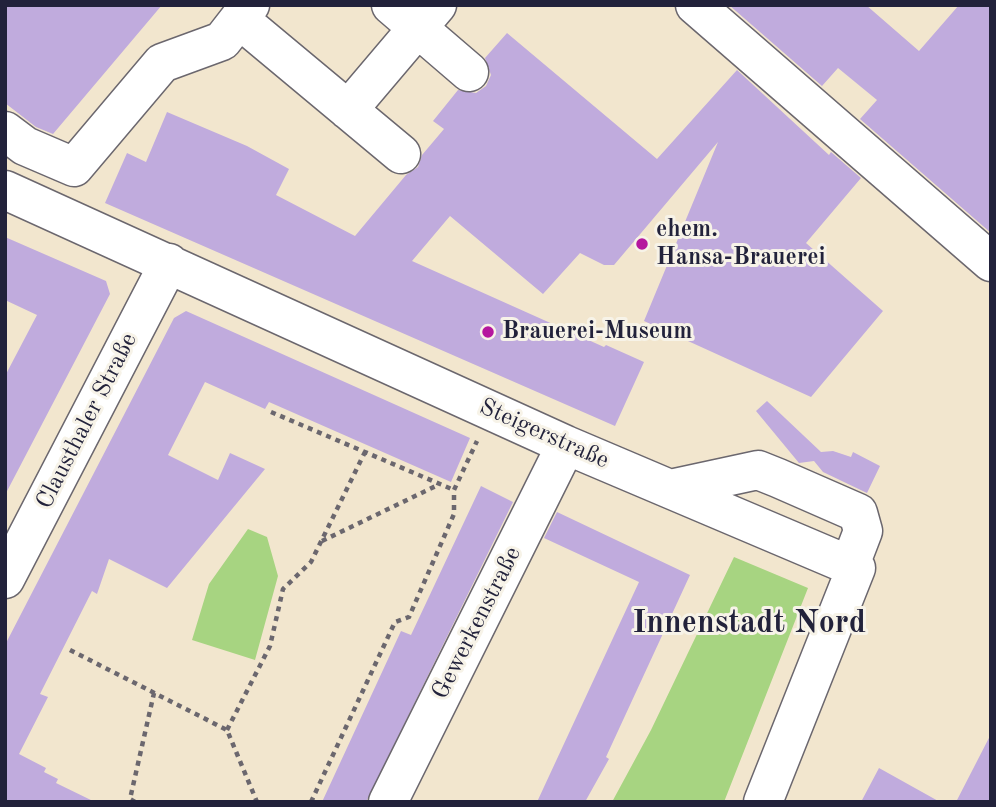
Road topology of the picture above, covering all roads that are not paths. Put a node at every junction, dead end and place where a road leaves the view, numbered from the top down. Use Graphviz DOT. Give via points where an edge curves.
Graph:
graph roads {
  1 [pos="695,5"];
  2 [pos="244,12"];
  3 [pos="415,13"];
  4 [pos="469,72"];
  5 [pos="348,110"];
  6 [pos="5,131"];
  7 [pos="401,154"];
  8 [pos="5,190"];
  9 [pos="991,262"];
  10 [pos="169,263"];
  11 [pos="566,445"];
  12 [pos="670,489"];
  13 [pos="850,565"];
  14 [pos="5,579"];
  15 [pos="388,802"];
  16 [pos="763,802"];
  1 -- 9 [label="street"];
  2 -- 5 [label="street"];
  2 -- 6 [label="street" via="222,41 162,63 74,167 25,146"];
  3 -- 4 [label="street"];
  3 -- 5 [label="street"];
  5 -- 7 [label="street"];
  8 -- 10 [label="street, Steigerstraße"];
  10 -- 11 [label="street, Steigerstraße"];
  10 -- 14 [label="street, Clausthaler Straße"];
  11 -- 12 [label="street, Steigerstraße"];
  11 -- 15 [label="street, Gewerkenstraße"];
  12 -- 13 [label="street, Steigerstraße"];
  12 -- 13 [label="street" via="758,470 858,513 863,531"];
  13 -- 16 [label="street" via="856,568"];
}
